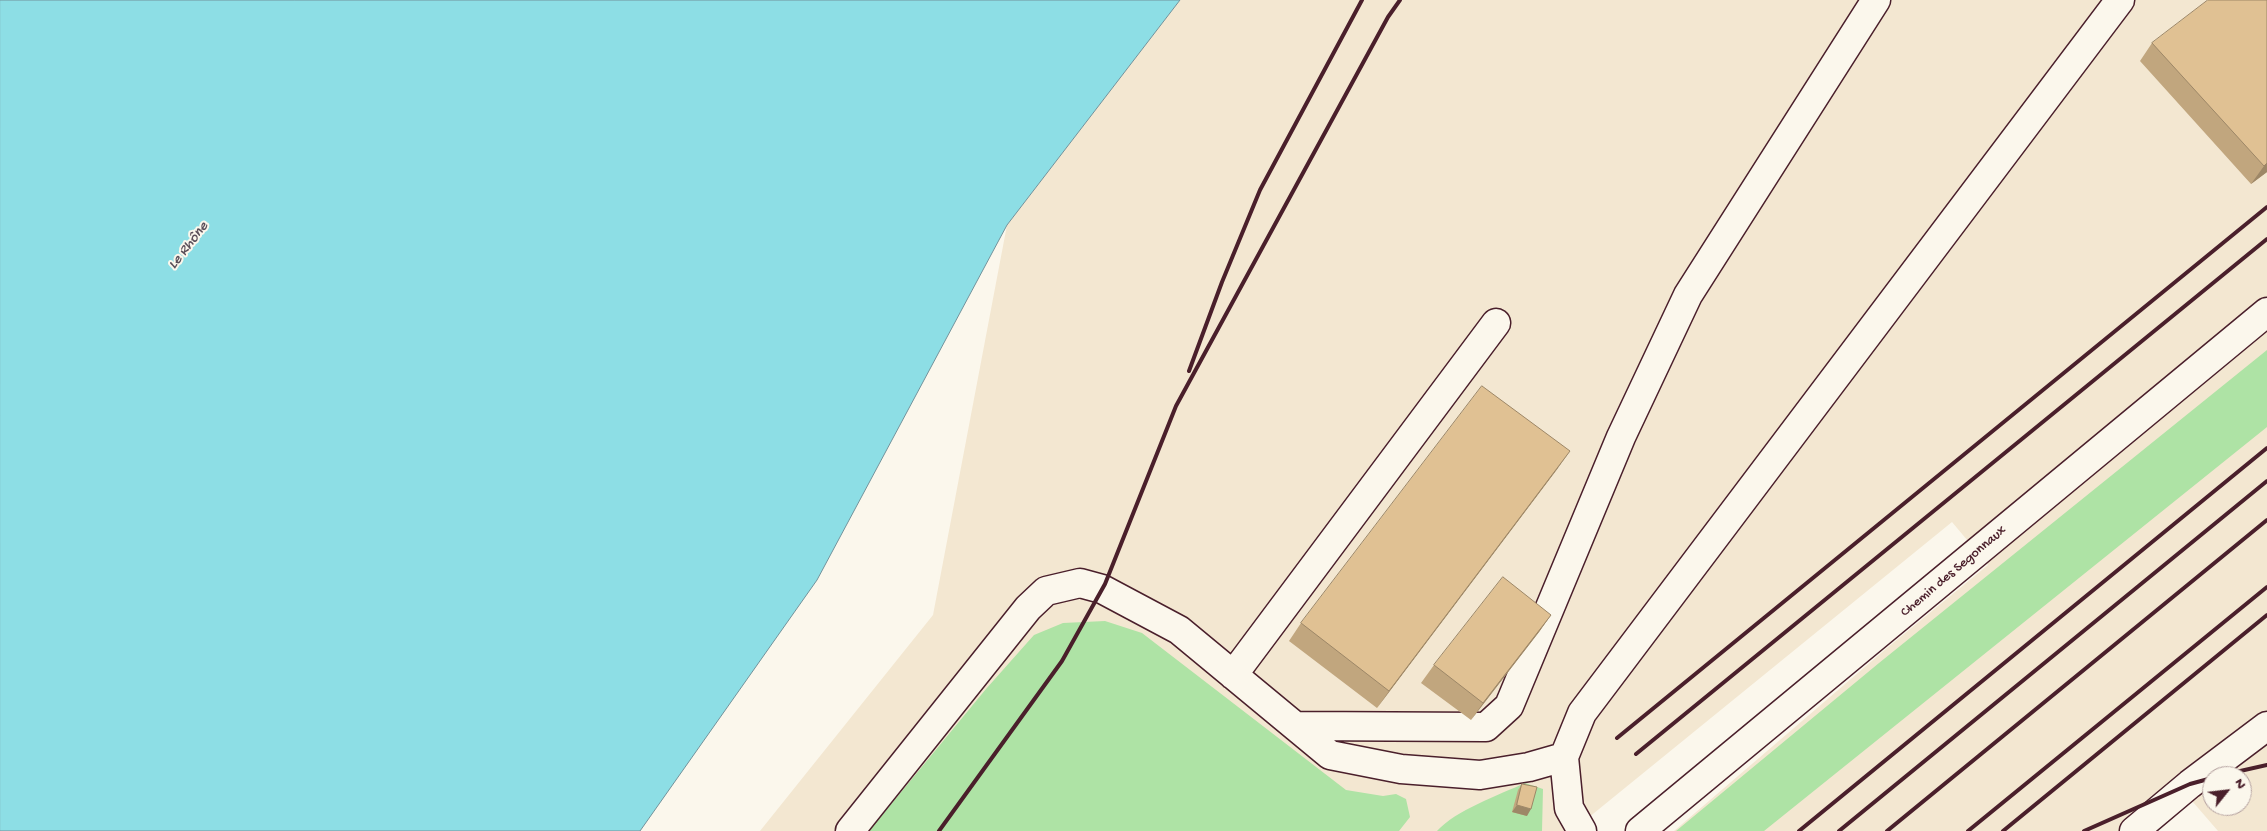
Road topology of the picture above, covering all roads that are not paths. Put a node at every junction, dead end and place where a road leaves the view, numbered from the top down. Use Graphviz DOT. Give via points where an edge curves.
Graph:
graph roads {
  1 [pos="1876,0"];
  2 [pos="2120,0"];
  3 [pos="2267,312"];
  4 [pos="1496,323"];
  5 [pos="1233,674"];
  6 [pos="1296,726"];
  7 [pos="2267,726"];
  8 [pos="1564,757"];
  9 [pos="850,831"];
  10 [pos="1582,831"];
  11 [pos="1640,831"];
  12 [pos="2134,831"];
  1 -- 6 [label="street" via="1688,294 1621,437 1509,706 1486,727"];
  2 -- 8 [label="street" via="1582,713"];
  3 -- 11 [label="street, Chemin des Segonnaux"];
  4 -- 5 [label="street"];
  5 -- 6 [label="street"];
  5 -- 9 [label="street" via="1179,630 1102,589 1080,583 1046,591 1028,608"];
  6 -- 8 [label="street" via="1330,754 1401,769 1480,775"];
  7 -- 12 [label="street"];
  8 -- 10 [label="street" via="1569,808"];
}
